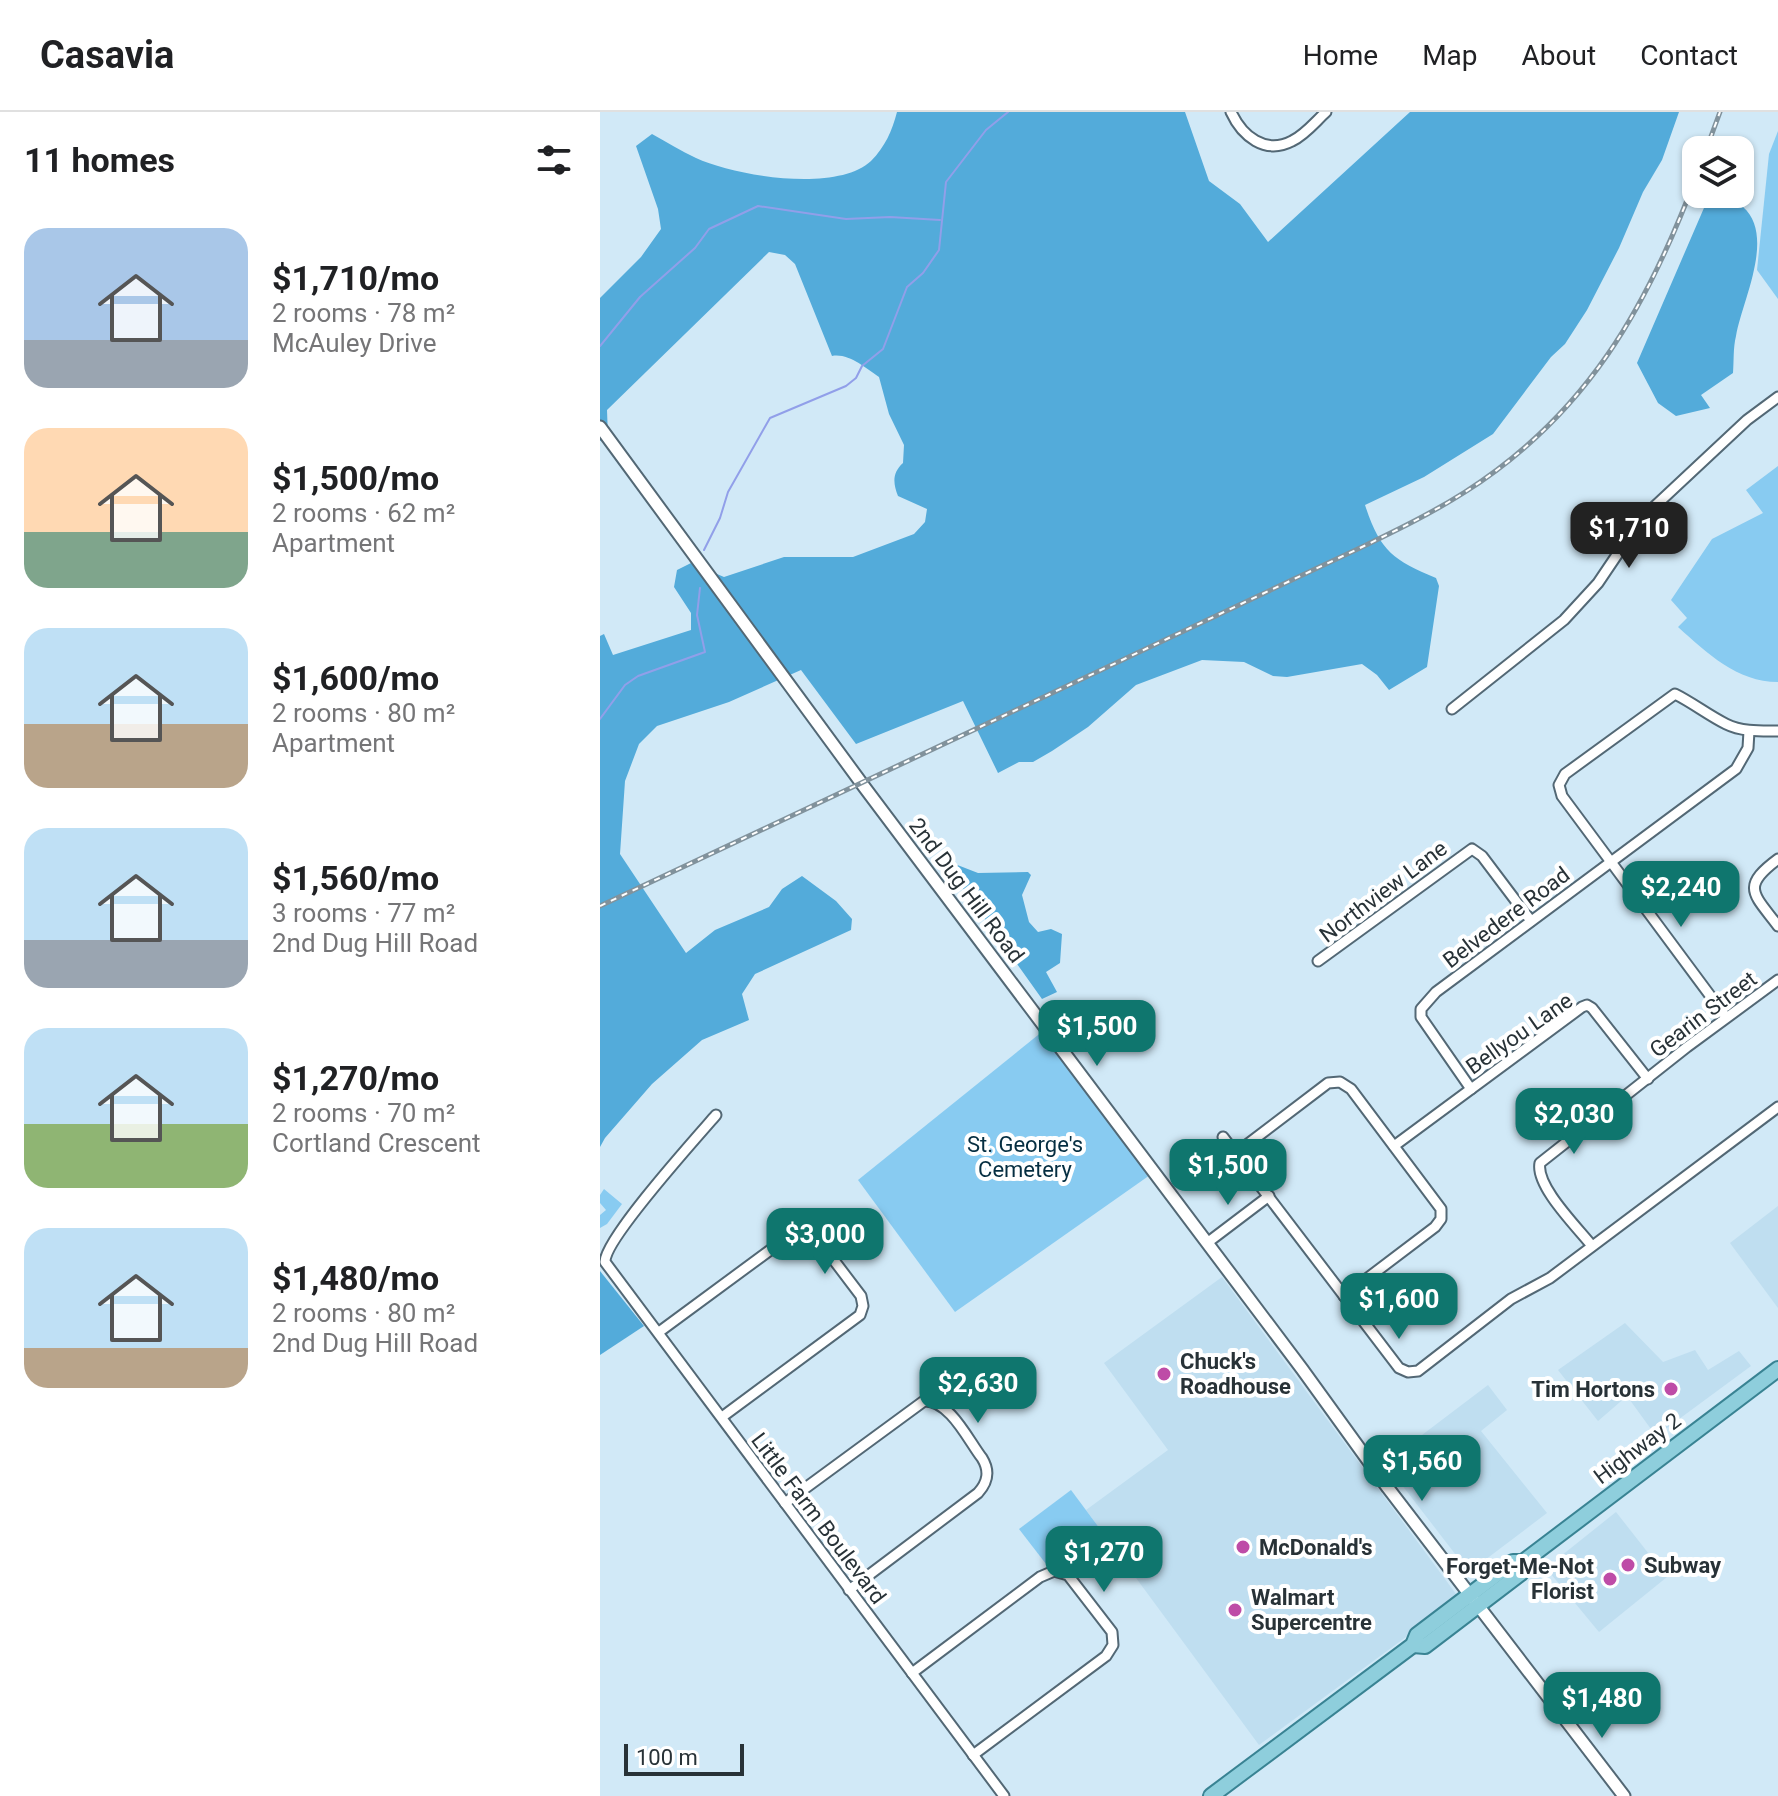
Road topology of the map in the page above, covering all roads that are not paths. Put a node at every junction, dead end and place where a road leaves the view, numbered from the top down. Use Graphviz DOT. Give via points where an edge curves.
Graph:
graph roads {
  1 [pos="1231,112"];
  2 [pos="1326,112"];
  3 [pos="1778,397"];
  4 [pos="600,427"];
  5 [pos="1452,709"];
  6 [pos="1749,731"];
  7 [pos="1778,731"];
  8 [pos="1778,859"];
  9 [pos="1610,861"];
  10 [pos="1531,921"];
  11 [pos="1778,926"];
  12 [pos="1318,961"];
  13 [pos="1778,980"];
  14 [pos="1726,1017"];
  15 [pos="1648,1079"];
  16 [pos="1471,1089"];
  17 [pos="1778,1107"];
  18 [pos="716,1115"];
  19 [pos="1223,1137"];
  20 [pos="1394,1146"];
  21 [pos="1236,1153"];
  22 [pos="1269,1196"];
  23 [pos="1207,1243"];
  24 [pos="1592,1246"];
  25 [pos="1344,1296"];
  26 [pos="659,1332"];
  27 [pos="1778,1369"];
  28 [pos="722,1417"];
  29 [pos="785,1503"];
  30 [pos="849,1590"];
  31 [pos="1473,1601"];
  32 [pos="912,1673"];
  33 [pos="973,1755"];
  34 [pos="1004,1796"];
  35 [pos="1211,1796"];
  36 [pos="1624,1796"];
  1 -- 2 [label="street" via="1246,135 1259,144 1274,145 1292,141"];
  3 -- 5 [label="street" via="1655,506 1564,620"];
  4 -- 23 [label="street, 2nd Dug Hill Road"];
  6 -- 7 [label="street"];
  6 -- 9 [label="street, Belvedere Road" via="1748,748 1736,769"];
  6 -- 9 [label="street" via="1727,725 1675,694 1565,774 1561,794"];
  8 -- 11 [label="street" via="1755,879 1753,888"];
  9 -- 10 [label="street, Belvedere Road"];
  9 -- 14 [label="street"];
  10 -- 12 [label="street, Northview Lane" via="1472,849"];
  10 -- 16 [label="street, Belvedere Road" via="1421,1009 1421,1017"];
  13 -- 14 [label="street, Gearin Street"];
  14 -- 15 [label="street, Gearin Street"];
  15 -- 16 [label="street, Bellyou Lane" via="1587,1005"];
  15 -- 24 [label="street, Gearin Street" via="1540,1163 1545,1186"];
  16 -- 20 [label="street, Bellyou Lane"];
  17 -- 24 [label="street"];
  18 -- 26 [label="street, Little Farm Boulevard" via="607,1248 605,1262"];
  19 -- 21 [label="street"];
  20 -- 21 [label="street" via="1340,1082 1328,1083"];
  20 -- 25 [label="street" via="1441,1209 1441,1219"];
  21 -- 22 [label="street"];
  22 -- 23 [label="street"];
  22 -- 25 [label="street"];
  23 -- 31 [label="street, 2nd Dug Hill Road"];
  24 -- 25 [label="street" via="1511,1299 1418,1371 1399,1368"];
  26 -- 28 [label="street, Little Farm Boulevard"];
  26 -- 28 [label="street" via="796,1231 814,1234 861,1296 860,1315"];
  27 -- 31 [label="main road, Highway 2" via="1523,1562 1521,1573"];
  28 -- 29 [label="street, Little Farm Boulevard"];
  29 -- 30 [label="street, Little Farm Boulevard"];
  29 -- 30 [label="street" via="924,1401 944,1408 982,1458 987,1480 978,1493"];
  30 -- 32 [label="street, Little Farm Boulevard"];
  31 -- 35 [label="main road, Highway 2" via="1425,1646 1413,1645"];
  31 -- 36 [label="street, 2nd Dug Hill Road"];
  32 -- 33 [label="street, Little Farm Boulevard"];
  32 -- 33 [label="street" via="1054,1571 1068,1575 1112,1632 1113,1645 1106,1656"];
  33 -- 34 [label="street, Little Farm Boulevard"];
}
